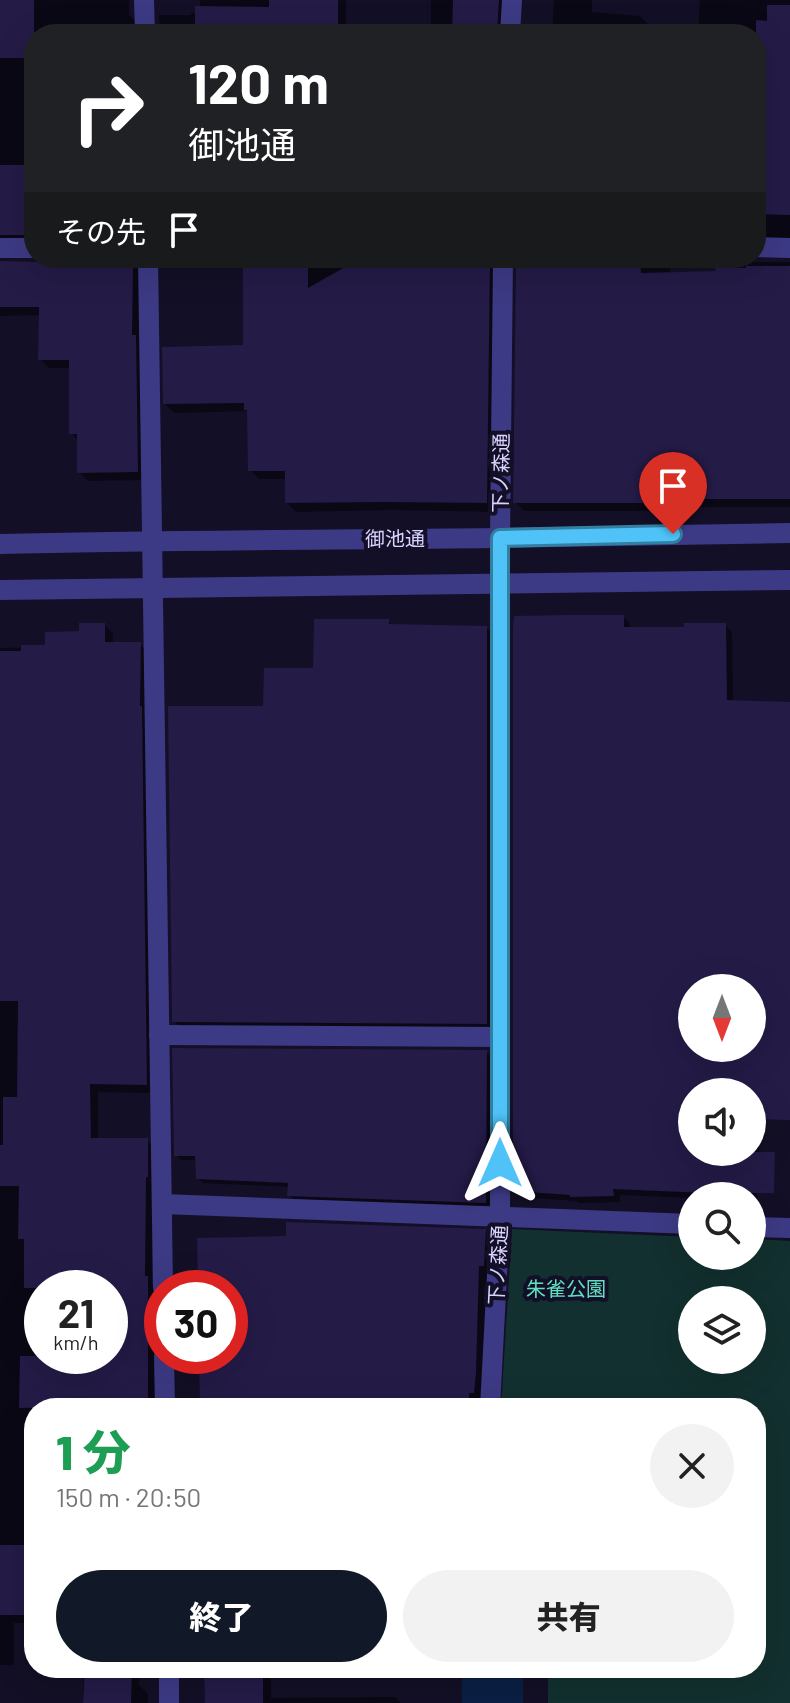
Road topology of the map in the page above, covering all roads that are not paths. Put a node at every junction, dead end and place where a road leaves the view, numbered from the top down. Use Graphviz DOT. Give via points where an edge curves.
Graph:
graph roads {
  1 [pos="144,0"];
  2 [pos="512,0"];
  3 [pos="145,24"];
  4 [pos="511,24"];
  5 [pos="766,247"];
  6 [pos="0,248"];
  7 [pos="24,248"];
  8 [pos="790,248"];
  9 [pos="148,268"];
  10 [pos="503,268"];
  11 [pos="790,533"];
  12 [pos="500,538"];
  13 [pos="152,540"];
  14 [pos="0,544"];
  15 [pos="790,580"];
  16 [pos="500,583"];
  17 [pos="153,588"];
  18 [pos="0,590"];
  19 [pos="159,1035"];
  20 [pos="500,1037"];
  21 [pos="162,1204"];
  22 [pos="500,1217"];
  23 [pos="678,1223"];
  24 [pos="766,1227"];
  25 [pos="790,1228"];
  26 [pos="163,1270"];
  27 [pos="164,1374"];
  28 [pos="165,1398"];
  29 [pos="491,1398"];
  30 [pos="169,1678"];
  31 [pos="169,1703"];
  1 -- 3 [label="street"];
  2 -- 4 [label="street"];
  5 -- 8 [label="street"];
  6 -- 7 [label="street"];
  9 -- 13 [label="street"];
  10 -- 12 [label="street, 下ノ森通"];
  11 -- 12 [label="street, 御池通"];
  12 -- 13 [label="street, 御池通"];
  12 -- 16 [label="street, 下ノ森通"];
  13 -- 14 [label="street, 御池通"];
  13 -- 17 [label="street"];
  15 -- 16 [label="street"];
  16 -- 17 [label="street"];
  16 -- 20 [label="street, 下ノ森通"];
  17 -- 18 [label="street"];
  17 -- 19 [label="street"];
  19 -- 20 [label="street"];
  19 -- 21 [label="street"];
  20 -- 22 [label="street, 下ノ森通"];
  21 -- 22 [label="street"];
  21 -- 26 [label="street"];
  22 -- 23 [label="street"];
  22 -- 29 [label="street, 下ノ森通"];
  24 -- 25 [label="street"];
  27 -- 28 [label="street"];
  30 -- 31 [label="street"];
}
